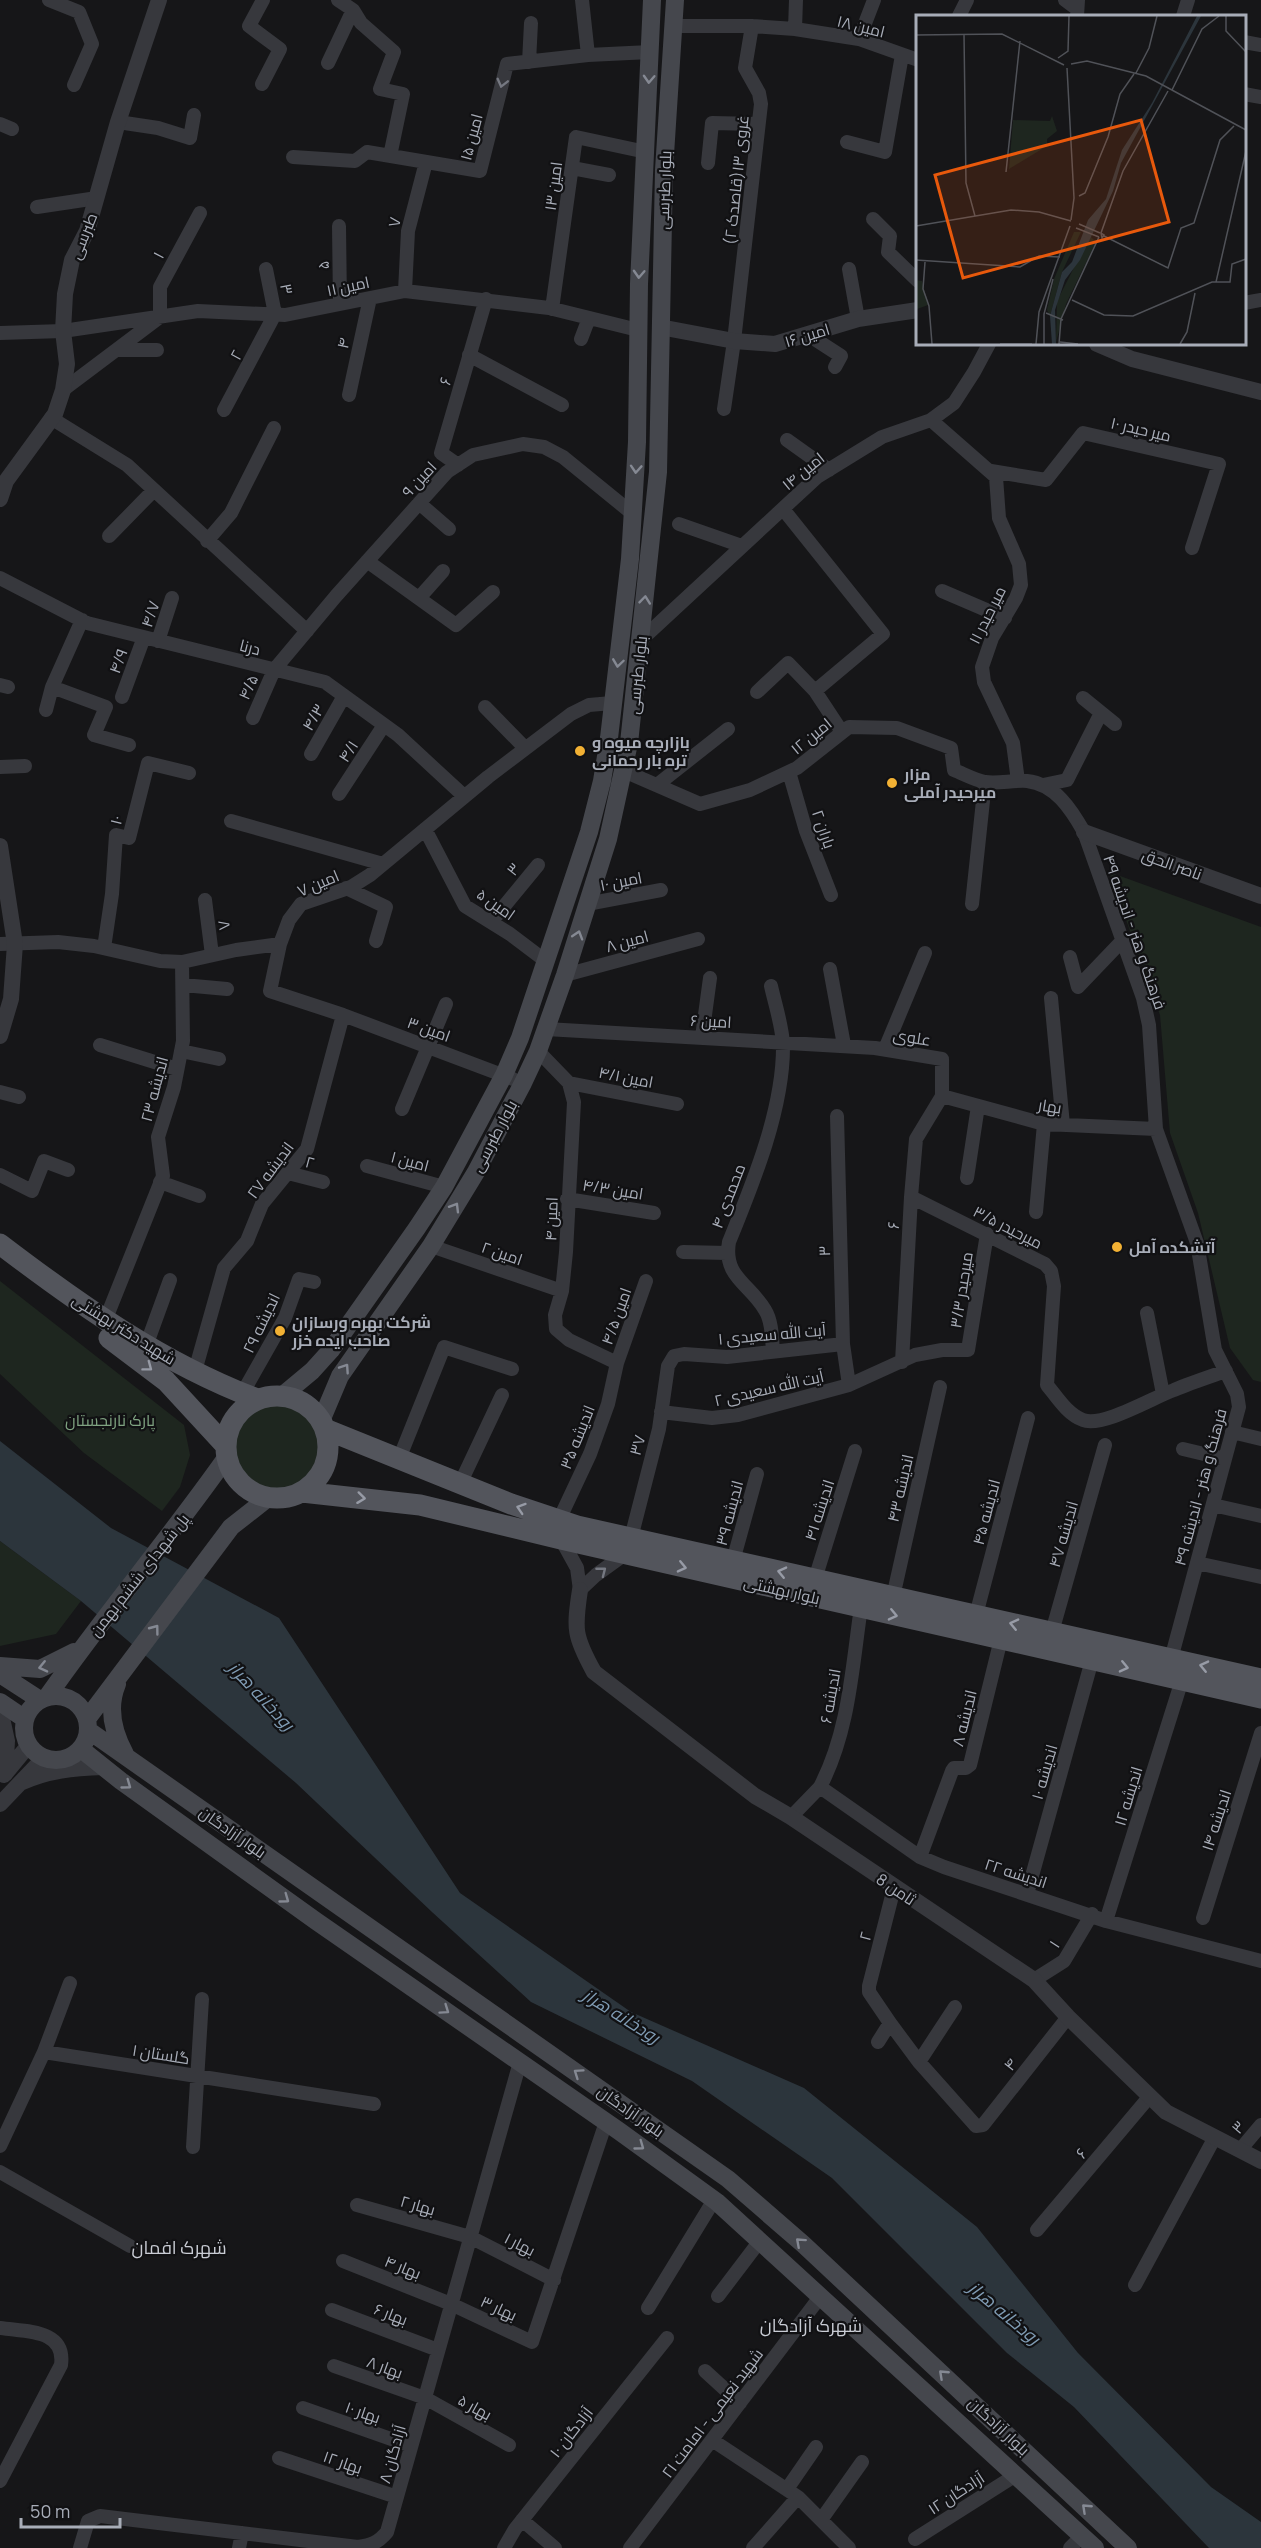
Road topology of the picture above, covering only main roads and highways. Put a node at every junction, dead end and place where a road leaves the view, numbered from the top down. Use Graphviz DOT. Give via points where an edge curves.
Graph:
graph roads {
  1 [pos="652,0"];
  2 [pos="675,0"];
  3 [pos="0,1244"];
  4 [pos="0,1257"];
  5 [pos="282,1396"];
  6 [pos="250,1397"];
  7 [pos="323,1425"];
  8 [pos="225,1451"];
  9 [pos="302,1492"];
  10 [pos="268,1498"];
  11 [pos="560,1530"];
  12 [pos="628,1546"];
  13 [pos="81,1648"];
  14 [pos="0,1665"];
  15 [pos="0,1674"];
  16 [pos="120,1676"];
  17 [pos="1261,1679"];
  18 [pos="44,1698"];
  19 [pos="1261,1698"];
  20 [pos="0,1702"];
  21 [pos="25,1719"];
  22 [pos="88,1725"];
  23 [pos="81,1749"];
  24 [pos="128,1759"];
  25 [pos="338,1906"];
  26 [pos="324,1926"];
  27 [pos="370,1928"];
  28 [pos="357,1950"];
  29 [pos="1082,2544"];
  30 [pos="1128,2548"];
  1 -- 5 [label="main road, بلوار طبرسی, one-way" via="633,514 602,781 589,832 520,1038 444,1187 332,1350"];
  7 -- 2 [label="main road, بلوار طبرسی, one-way" via="340,1376 431,1246 523,1083 565,975 608,839 629,743 658,472 664,170"];
  3 -- 6 [label="main road, شهید دکتر بهشتی" via="105,1321 146,1346"];
  4 -- 8 [label="main road, شهید دکتر بهشتی, one-way" via="166,1381"];
  5 -- 6 [label="main road"];
  5 -- 7 [label="main road" via="305,1404"];
  6 -- 8 [label="main road" via="234,1418"];
  7 -- 9 [label="main road" via="327,1458 314,1483"];
  11 -- 7 [label="main road, بلوار بهشتی, one-way"];
  8 -- 10 [label="main road" via="240,1485"];
  8 -- 13 [label="main road, پل شهدای ششم بهمن" via="196,1501"];
  9 -- 10 [label="main road"];
  9 -- 11 [label="main road, بلوار بهشتی, one-way" via="420,1504"];
  16 -- 10 [label="main road, one-way" via="231,1527"];
  11 -- 12 [label="main road, بلوار بهشتی"];
  17 -- 12 [label="main road, بلوار بهشتی, one-way" via="733,1561"];
  12 -- 19 [label="main road, بلوار بهشتی, one-way" via="861,1607"];
  13 -- 14 [label="main road, one-way" via="40,1669"];
  13 -- 18 [label="main road, پل شهدای ششم بهمن"];
  15 -- 18 [label="main road"];
  16 -- 22 [label="main road"];
  16 -- 24 [label="main road" via="111,1698 112,1716 115,1735"];
  18 -- 21 [label="main road"];
  18 -- 22 [label="main road" via="60,1696 72,1700 81,1708"];
  20 -- 21 [label="main road"];
  21 -- 23 [label="main road" via="28,1746 44,1758 64,1760"];
  22 -- 23 [label="main road"];
  22 -- 24 [label="main road, بلوار آزادگان"];
  23 -- 26 [label="main road, بلوار آزادگان, one-way"];
  24 -- 25 [label="main road, بلوار آزادگان"];
  25 -- 26 [label="main road"];
  25 -- 27 [label="main road, بلوار آزادگان"];
  26 -- 28 [label="main road, بلوار آزادگان"];
  27 -- 28 [label="main road"];
  30 -- 27 [label="main road, بلوار آزادگان, one-way" via="812,2252 728,2179"];
  28 -- 29 [label="main road, بلوار آزادگان, one-way" via="714,2200 1016,2475"];
}
